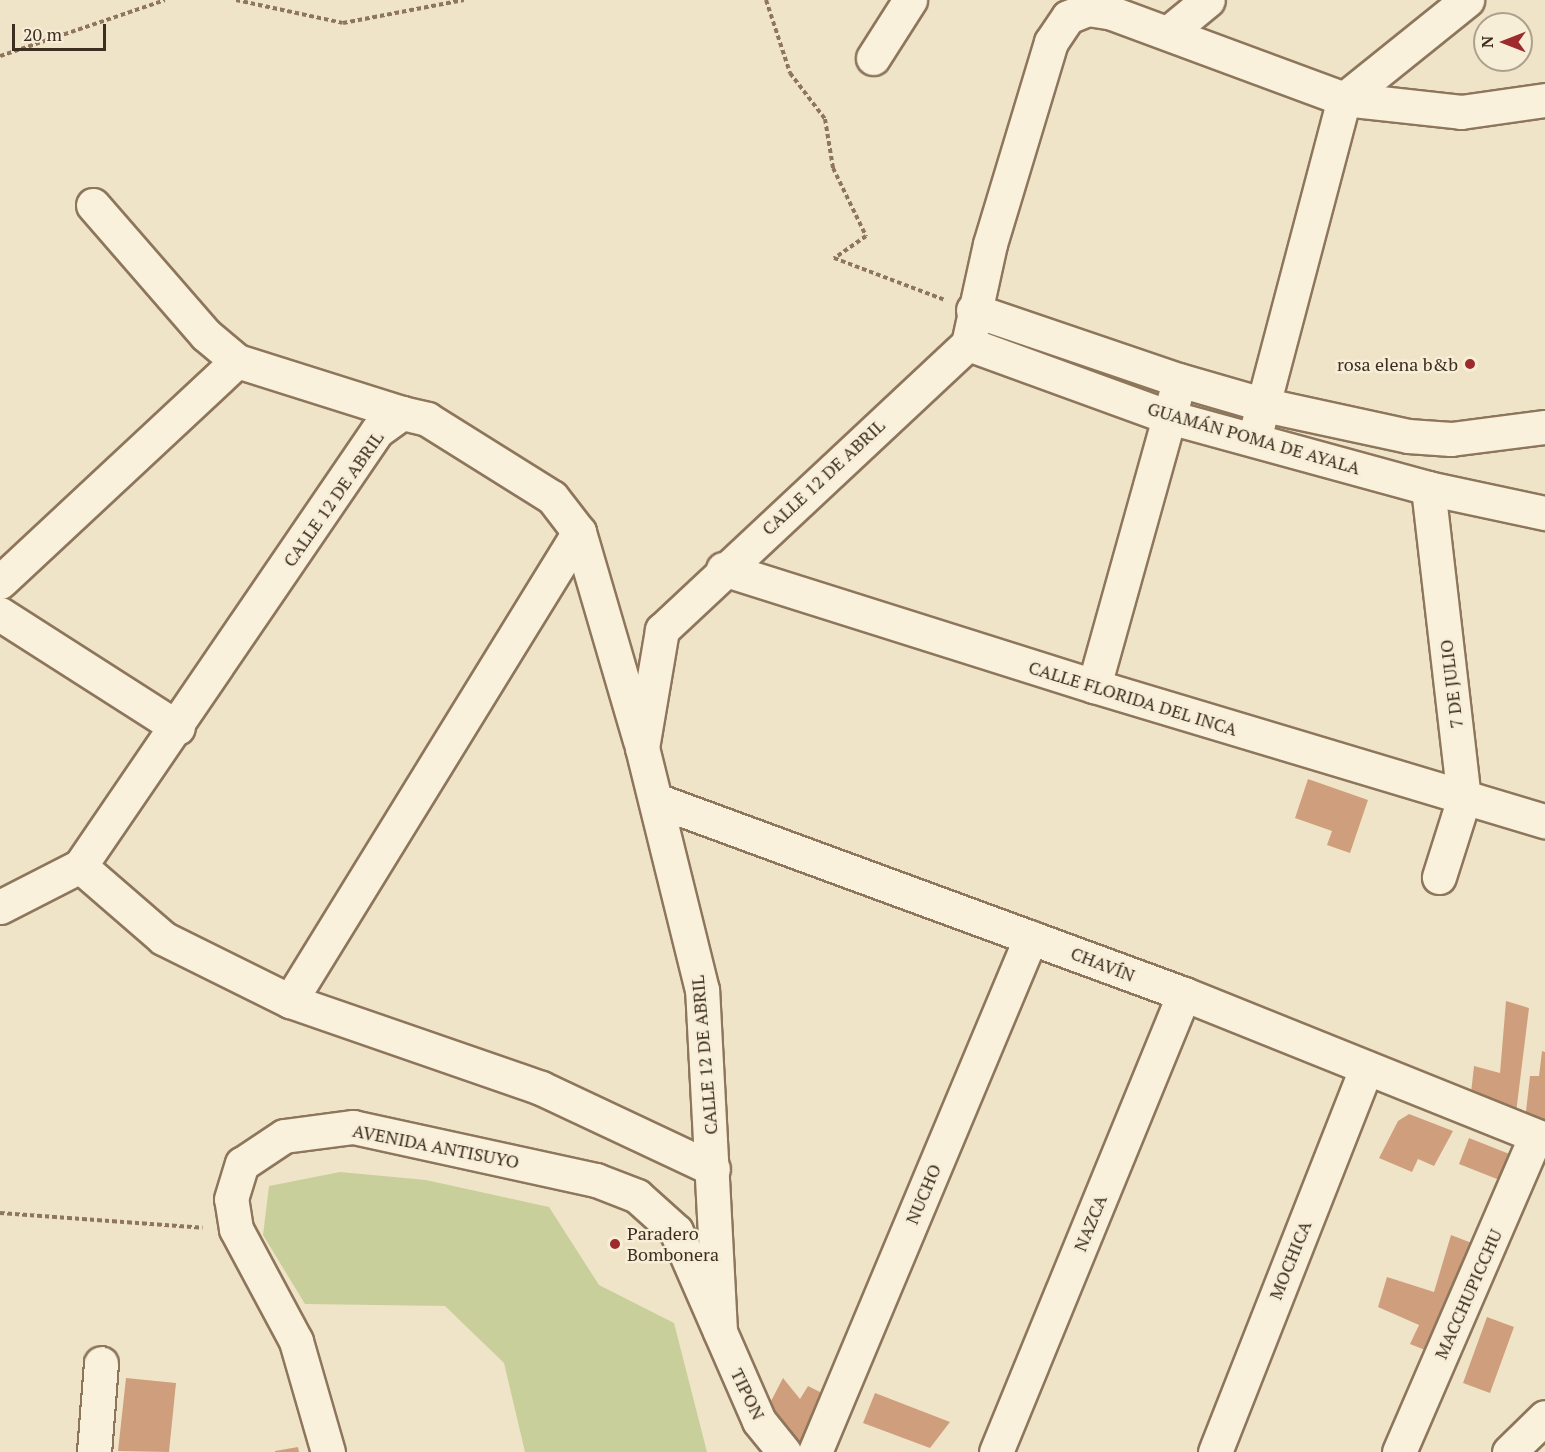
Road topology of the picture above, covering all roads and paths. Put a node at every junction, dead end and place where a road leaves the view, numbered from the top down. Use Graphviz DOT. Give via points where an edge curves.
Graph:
graph roads {
  1 [pos="165,0"];
  2 [pos="236,0"];
  3 [pos="464,0"];
  4 [pos="766,0"];
  5 [pos="910,0"];
  6 [pos="1208,0"];
  7 [pos="1467,0"];
  8 [pos="1169,32"];
  9 [pos="0,56"];
  10 [pos="873,58"];
  11 [pos="1344,99"];
  12 [pos="1545,100"];
  13 [pos="93,205"];
  14 [pos="973,310"];
  15 [pos="968,344"];
  16 [pos="237,362"];
  17 [pos="1179,380"];
  18 [pos="1265,405"];
  19 [pos="402,413"];
  20 [pos="1169,417"];
  21 [pos="1545,427"];
  22 [pos="1253,440"];
  23 [pos="1428,488"];
  24 [pos="1545,513"];
  25 [pos="579,532"];
  26 [pos="723,569"];
  27 [pos="0,582"];
  28 [pos="0,614"];
  29 [pos="1094,686"];
  30 [pos="178,728"];
  31 [pos="642,748"];
  32 [pos="1464,798"];
  33 [pos="656,800"];
  34 [pos="1545,821"];
  35 [pos="80,866"];
  36 [pos="1439,877"];
  37 [pos="0,907"];
  38 [pos="1031,937"];
  39 [pos="1184,994"];
  40 [pos="290,1001"];
  41 [pos="1366,1068"];
  42 [pos="1541,1138"];
  43 [pos="714,1169"];
  44 [pos="0,1214"];
  45 [pos="236,1229"];
  46 [pos="720,1333"];
  47 [pos="101,1363"];
  48 [pos="1545,1417"];
  49 [pos="93,1452"];
  50 [pos="328,1452"];
  51 [pos="784,1452"];
  52 [pos="815,1452"];
  53 [pos="996,1452"];
  54 [pos="1215,1452"];
  55 [pos="1399,1452"];
  56 [pos="1509,1452"];
  1 -- 9 [label="path"];
  2 -- 3 [label="path" via="343,23"];
  4 -- 14 [label="path" via="790,73 825,119 833,168 866,236 834,258"];
  5 -- 10 [label="street"];
  6 -- 8 [label="street"];
  7 -- 11 [label="street"];
  8 -- 11 [label="street"];
  8 -- 14 [label="street" via="1088,9 1068,17 1051,42"];
  11 -- 12 [label="street" via="1461,112"];
  11 -- 18 [label="street"];
  13 -- 16 [label="street" via="206,335"];
  14 -- 15 [label="street"];
  14 -- 17 [label="street"];
  15 -- 20 [label="street, GUAMÁN POMA DE AYALA"];
  15 -- 26 [label="street, CALLE 12 DE ABRIL"];
  16 -- 19 [label="street"];
  16 -- 27 [label="street"];
  17 -- 18 [label="street"];
  17 -- 20 [label="street"];
  18 -- 21 [label="street" via="1408,436 1451,439"];
  18 -- 22 [label="street"];
  19 -- 25 [label="street, CALLE 12 DE ABRIL" via="427,419 552,497"];
  19 -- 30 [label="street, CALLE 12 DE ABRIL" via="377,431"];
  20 -- 22 [label="street, GUAMÁN POMA DE AYALA"];
  20 -- 29 [label="street"];
  22 -- 23 [label="street, GUAMÁN POMA DE AYALA"];
  23 -- 24 [label="street, GUAMÁN POMA DE AYALA"];
  23 -- 32 [label="street, 7 DE JULIO"];
  25 -- 31 [label="street, CALLE 12 DE ABRIL"];
  25 -- 40 [label="street"];
  26 -- 29 [label="street, CALLE FLORIDA DEL INCA"];
  26 -- 31 [label="street, CALLE 12 DE ABRIL" via="662,630"];
  28 -- 30 [label="street"];
  29 -- 32 [label="street, CALLE FLORIDA DEL INCA"];
  30 -- 35 [label="street, CALLE 12 DE ABRIL"];
  31 -- 33 [label="street, CALLE 12 DE ABRIL"];
  32 -- 34 [label="street, CALLE FLORIDA DEL INCA"];
  32 -- 36 [label="street, 7 DE JULIO"];
  33 -- 38 [label="street, CHAVÍN"];
  33 -- 43 [label="street, CALLE 12 DE ABRIL" via="702,990"];
  35 -- 37 [label="street"];
  35 -- 40 [label="street" via="163,938"];
  38 -- 39 [label="street, CHAVÍN"];
  38 -- 52 [label="street, NUCHO"];
  39 -- 41 [label="street, CHAVÍN"];
  39 -- 53 [label="street, NAZCA"];
  40 -- 43 [label="street" via="541,1088"];
  41 -- 42 [label="street, CHAVÍN"];
  41 -- 54 [label="street, MOCHICA"];
  42 -- 55 [label="street, MACCHUPICCHU"];
  43 -- 46 [label="street, CALLE 12 DE ABRIL"];
  44 -- 45 [label="path"];
  45 -- 46 [label="street, AVENIDA ANTISUYO" via="231,1199 242,1164 284,1136 353,1127 596,1180 637,1196 676,1231"];
  45 -- 50 [label="street, AVENIDA ANTISUYO" via="296,1341"];
  46 -- 51 [label="street, TIPON" via="759,1421"];
  47 -- 49 [label="street"];
  48 -- 56 [label="street"];
}
